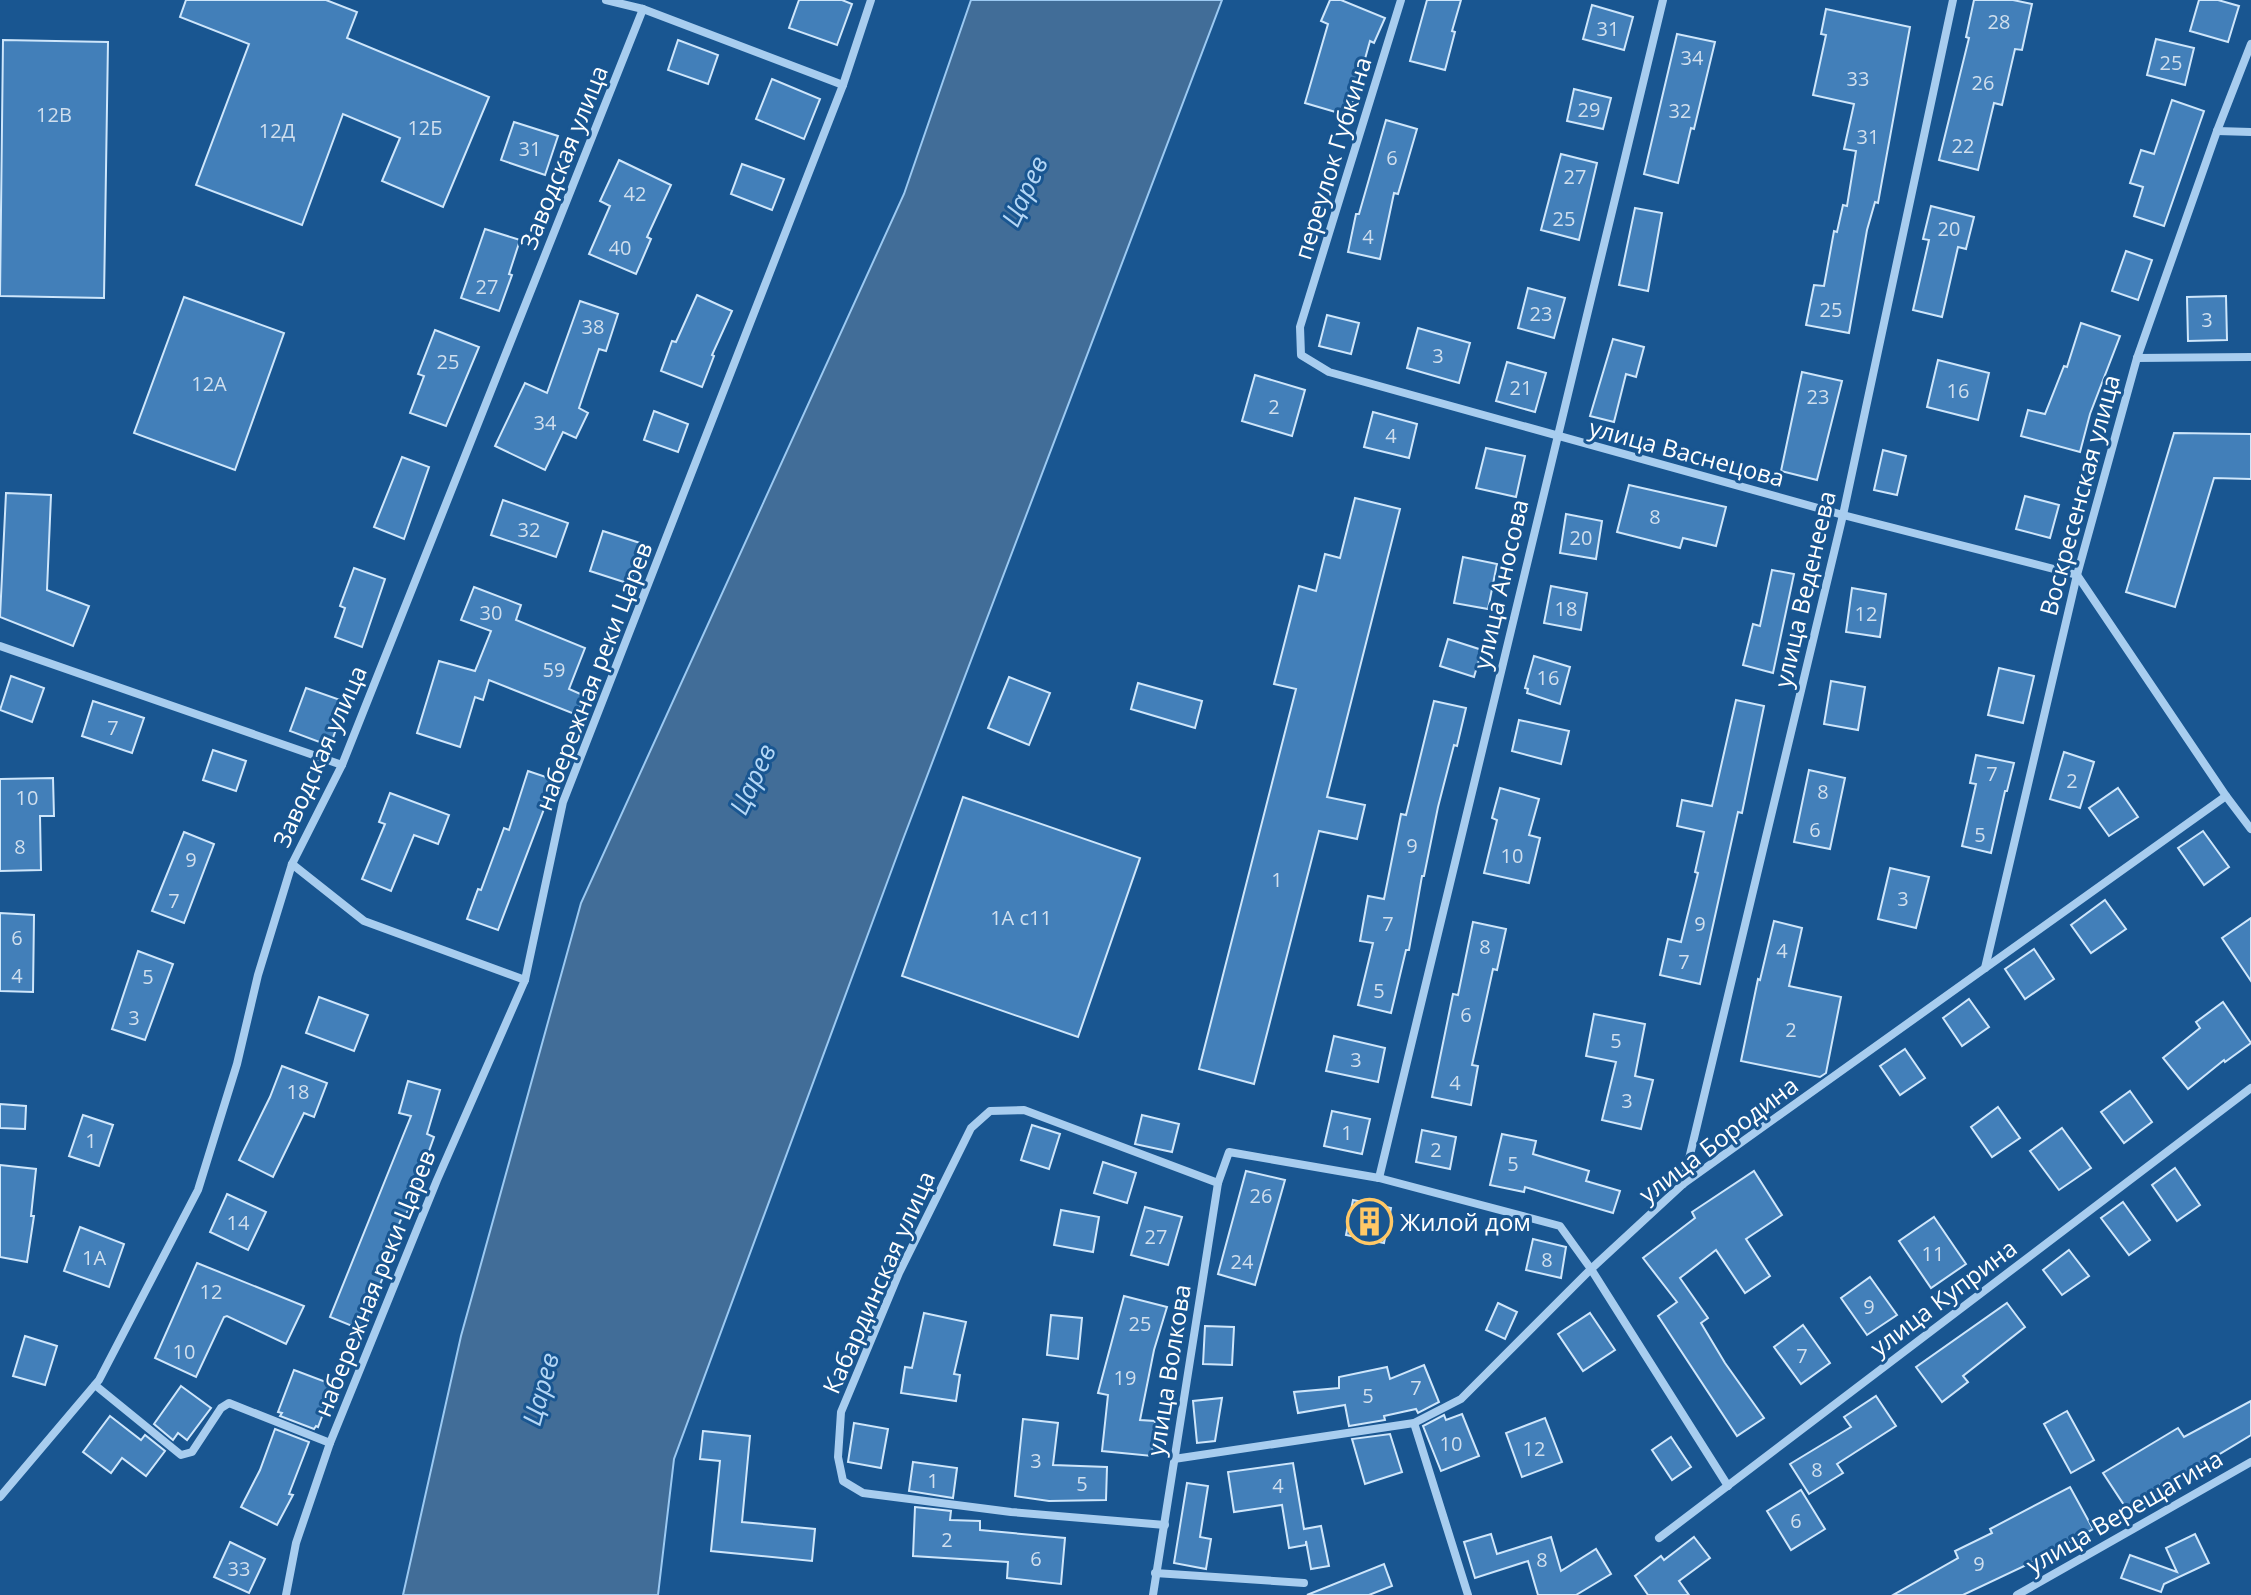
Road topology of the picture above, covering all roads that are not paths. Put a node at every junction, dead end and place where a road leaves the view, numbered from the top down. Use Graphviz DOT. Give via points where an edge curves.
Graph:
graph roads {
  1 [pos="606,0"];
  2 [pos="871,0"];
  3 [pos="1401,0"];
  4 [pos="1663,0"];
  5 [pos="1953,0"];
  6 [pos="643,9"];
  7 [pos="2251,44"];
  8 [pos="843,85"];
  9 [pos="2217,131"];
  10 [pos="2251,132"];
  11 [pos="1300,327"];
  12 [pos="2251,357"];
  13 [pos="2137,358"];
  14 [pos="1556,436"];
  15 [pos="1843,515"];
  16 [pos="2077,575"];
  17 [pos="0,646"];
  18 [pos="342,765"];
  19 [pos="2226,796"];
  20 [pos="2251,829"];
  21 [pos="292,864"];
  22 [pos="1985,968"];
  23 [pos="525,980"];
  24 [pos="2251,1088"];
  25 [pos="1379,1178"];
  26 [pos="1218,1183"];
  27 [pos="1683,1184"];
  28 [pos="1591,1269"];
  29 [pos="95,1385"];
  30 [pos="1414,1423"];
  31 [pos="330,1443"];
  32 [pos="1174,1459"];
  33 [pos="2251,1462"];
  34 [pos="1728,1486"];
  35 [pos="0,1497"];
  36 [pos="1165,1525"];
  37 [pos="1659,1538"];
  38 [pos="1155,1573"];
  39 [pos="1304,1583"];
  40 [pos="286,1595"];
  41 [pos="1153,1595"];
  42 [pos="1468,1595"];
  43 [pos="2017,1595"];
  1 -- 6 [label="street"];
  2 -- 8 [label="street, набережная реки Царев"];
  3 -- 11 [label="street, переулок Губкина"];
  4 -- 14 [label="street, улица Аносова"];
  5 -- 15 [label="street, улица Веденеева"];
  6 -- 8 [label="street"];
  6 -- 18 [label="street, Заводская улица"];
  7 -- 9 [label="street, Воскресенская улица"];
  8 -- 23 [label="street, набережная реки Царев" via="563,802"];
  9 -- 10 [label="street"];
  9 -- 13 [label="street, Воскресенская улица"];
  11 -- 14 [label="street, улица Васнецова" via="1301,355 1329,372"];
  12 -- 13 [label="street"];
  13 -- 16 [label="street, Воскресенская улица"];
  14 -- 15 [label="street, улица Васнецова"];
  14 -- 25 [label="street, улица Аносова"];
  15 -- 16 [label="street, улица Васнецова"];
  15 -- 27 [label="street, улица Веденеева"];
  16 -- 19 [label="street"];
  16 -- 22 [label="street, Воскресенская улица"];
  17 -- 18 [label="street"];
  18 -- 21 [label="street, Заводская улица"];
  19 -- 20 [label="street"];
  19 -- 22 [label="street, улица Бородина"];
  21 -- 23 [label="street" via="364,921"];
  21 -- 29 [label="street, Заводская улица" via="198,1190"];
  22 -- 27 [label="street, улица Бородина"];
  23 -- 31 [label="street, набережная реки Царев"];
  24 -- 34 [label="street, улица Куприна"];
  25 -- 26 [label="street, улица Волкова" via="1229,1152"];
  25 -- 28 [label="street" via="1560,1226"];
  26 -- 32 [label="street, улица Волкова"];
  26 -- 36 [label="street, Кабардинская улица" via="1024,1110 990,1111 971,1128 899,1273 841,1412 838,1457 843,1481 863,1493"];
  27 -- 28 [label="street, улица Бородина"];
  28 -- 30 [label="street, улица Бородина" via="1461,1399"];
  28 -- 34 [label="street"];
  29 -- 31 [label="street" via="181,1455 192,1452 229,1403"];
  29 -- 35 [label="street, Заводская улица"];
  30 -- 32 [label="street, улица Бородина"];
  30 -- 42 [label="street"];
  31 -- 40 [label="street, набережная реки Царев" via="296,1543"];
  32 -- 36 [label="street, улица Волкова"];
  33 -- 43 [label="street, улица Верещагина"];
  34 -- 37 [label="street, улица Куприна"];
  36 -- 38 [label="street, улица Волкова"];
  38 -- 39 [label="street"];
  38 -- 41 [label="street, улица Волкова"];
}
